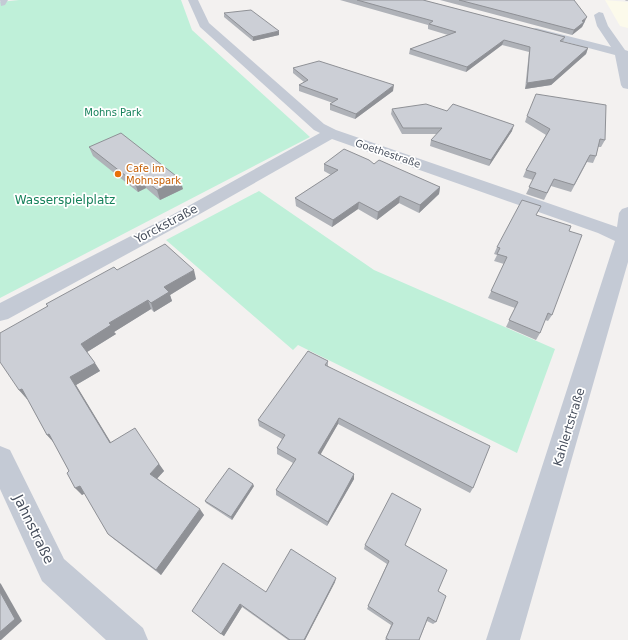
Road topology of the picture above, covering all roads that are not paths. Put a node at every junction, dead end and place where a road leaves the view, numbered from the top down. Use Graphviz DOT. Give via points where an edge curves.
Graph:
graph roads {
  1 [pos="193,0"];
  2 [pos="593,5"];
  3 [pos="522,27"];
  4 [pos="624,55"];
  5 [pos="628,85"];
  6 [pos="331,133"];
  7 [pos="628,213"];
  8 [pos="626,240"];
  9 [pos="0,313"];
  10 [pos="0,459"];
  11 [pos="131,640"];
  12 [pos="503,640"];
  1 -- 6 [label="street, Goethestraße" via="204,26 318,127"];
  2 -- 4 [label="street" via="602,27"];
  3 -- 4 [label="street"];
  4 -- 5 [label="street"];
  6 -- 8 [label="street, Goethestraße" via="605,229"];
  6 -- 9 [label="street, Yorckstraße" via="178,219"];
  7 -- 8 [label="street, Kahlertstraße"];
  8 -- 12 [label="street, Kahlertstraße"];
  10 -- 11 [label="street, Jahnstraße" via="53,570"];
}
